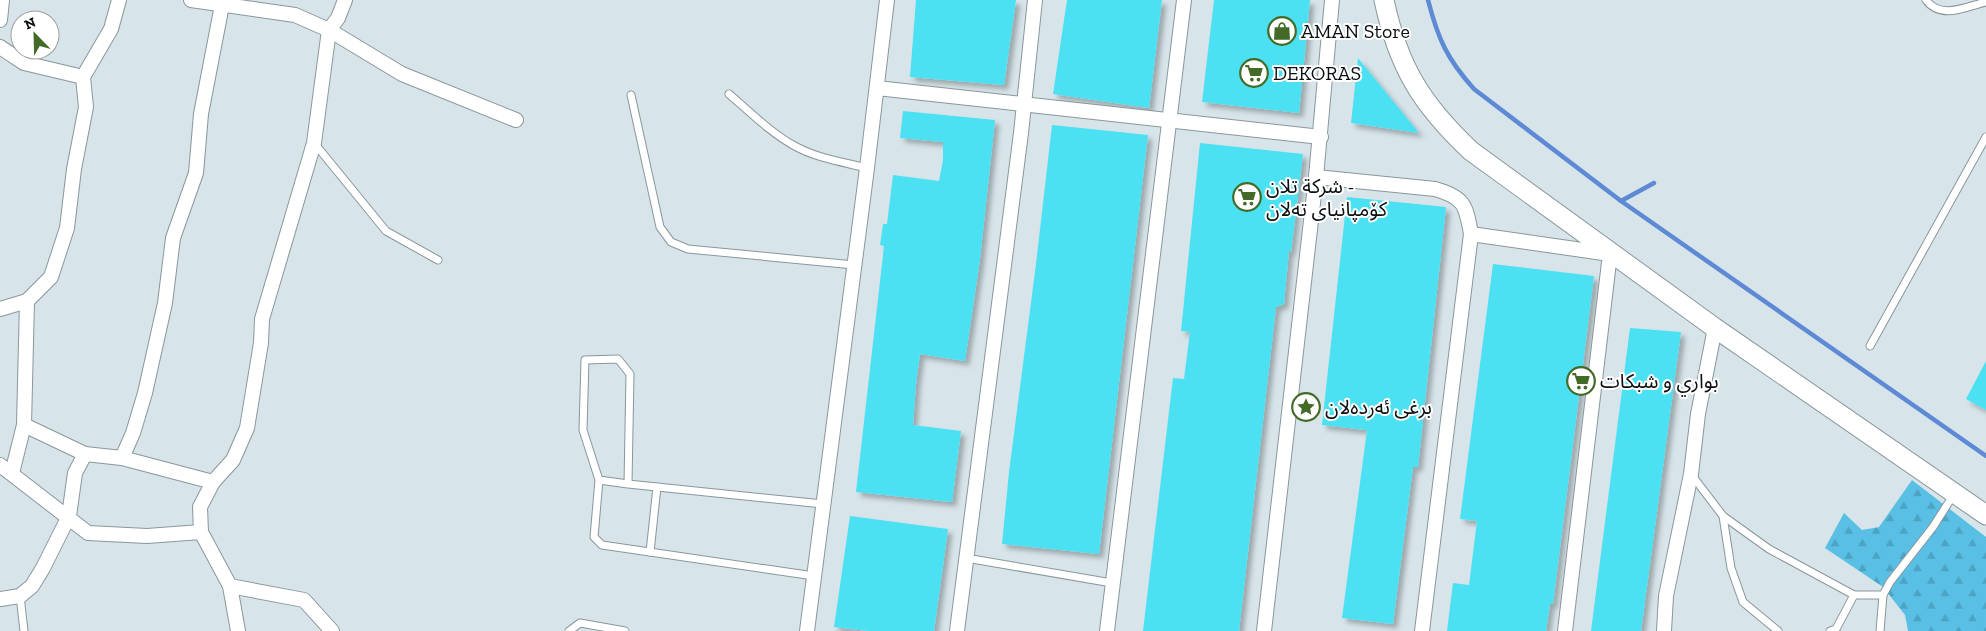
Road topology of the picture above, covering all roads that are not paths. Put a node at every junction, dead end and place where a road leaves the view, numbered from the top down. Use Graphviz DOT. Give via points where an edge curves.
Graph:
graph roads {
  1 [pos="2,0"];
  2 [pos="119,0"];
  3 [pos="191,0"];
  4 [pos="345,0"];
  5 [pos="887,0"];
  6 [pos="1035,0"];
  7 [pos="1184,0"];
  8 [pos="1332,0"];
  9 [pos="1384,0"];
  10 [pos="1926,0"];
  11 [pos="1986,2"];
  12 [pos="222,5"];
  13 [pos="0,20"];
  14 [pos="329,30"];
  15 [pos="0,47"];
  16 [pos="83,77"];
  17 [pos="877,88"];
  18 [pos="729,94"];
  19 [pos="632,95"];
  20 [pos="1024,104"];
  21 [pos="516,120"];
  22 [pos="1169,121"];
  23 [pos="1320,137"];
  24 [pos="1986,137"];
  25 [pos="314,143"];
  26 [pos="868,168"];
  27 [pos="1316,177"];
  28 [pos="1471,234"];
  29 [pos="1610,254"];
  30 [pos="438,260"];
  31 [pos="854,265"];
  32 [pos="27,301"];
  33 [pos="0,309"];
  34 [pos="1715,328"];
  35 [pos="1870,346"];
  36 [pos="24,425"];
  37 [pos="85,454"];
  38 [pos="122,458"];
  39 [pos="0,465"];
  40 [pos="12,473"];
  41 [pos="1691,474"];
  42 [pos="599,480"];
  43 [pos="213,482"];
  44 [pos="628,484"];
  45 [pos="657,486"];
  46 [pos="1954,494"];
  47 [pos="823,504"];
  48 [pos="1986,515"];
  49 [pos="68,516"];
  50 [pos="1724,516"];
  51 [pos="201,532"];
  52 [pos="650,552"];
  53 [pos="966,558"];
  54 [pos="814,576"];
  55 [pos="1112,583"];
  56 [pos="230,586"];
  57 [pos="1854,595"];
  58 [pos="1883,595"];
  59 [pos="20,596"];
  60 [pos="0,599"];
  61 [pos="24,631"];
  62 [pos="238,631"];
  63 [pos="332,631"];
  64 [pos="569,631"];
  65 [pos="624,631"];
  66 [pos="807,631"];
  67 [pos="957,631"];
  68 [pos="1106,631"];
  69 [pos="1264,631"];
  70 [pos="1422,631"];
  71 [pos="1566,631"];
  72 [pos="1664,631"];
  73 [pos="1778,631"];
  74 [pos="1830,631"];
  75 [pos="1880,631"];
  1 -- 13 [label="street"];
  2 -- 16 [label="street" via="111,29"];
  3 -- 12 [label="street"];
  4 -- 14 [label="street"];
  5 -- 17 [label="street"];
  6 -- 20 [label="street"];
  7 -- 22 [label="street"];
  8 -- 23 [label="street"];
  9 -- 29 [label="street" via="1391,35 1415,87 1450,131 1471,151"];
  10 -- 11 [label="lane" via="1940,12"];
  12 -- 14 [label="street" via="295,15"];
  12 -- 38 [label="street" via="201,114 196,173 173,238 165,303 145,393"];
  14 -- 21 [label="street" via="402,74"];
  14 -- 25 [label="street"];
  15 -- 16 [label="street" via="24,63"];
  16 -- 32 [label="street" via="86,107 67,228 51,277"];
  17 -- 20 [label="street"];
  17 -- 26 [label="street"];
  18 -- 26 [label="lane" via="794,146 812,154"];
  19 -- 31 [label="lane" via="660,227 671,242 688,249"];
  20 -- 22 [label="street"];
  20 -- 53 [label="street"];
  22 -- 23 [label="street"];
  22 -- 55 [label="street"];
  23 -- 27 [label="street"];
  24 -- 35 [label="lane"];
  25 -- 30 [label="lane" via="386,231"];
  25 -- 43 [label="street" via="262,319 247,428 233,460"];
  26 -- 31 [label="street"];
  27 -- 28 [label="street" via="1450,193 1462,201"];
  27 -- 69 [label="street"];
  28 -- 29 [label="street"];
  28 -- 70 [label="street"];
  29 -- 34 [label="street"];
  29 -- 71 [label="street"];
  31 -- 47 [label="street"];
  32 -- 33 [label="street"];
  32 -- 36 [label="street"];
  34 -- 41 [label="street" via="1698,414"];
  34 -- 46 [label="street"];
  36 -- 37 [label="street"];
  36 -- 40 [label="street"];
  37 -- 38 [label="street"];
  37 -- 49 [label="street" via="75,473"];
  38 -- 43 [label="street"];
  39 -- 40 [label="street"];
  40 -- 49 [label="street"];
  41 -- 50 [label="lane"];
  41 -- 72 [label="street" via="1666,596"];
  42 -- 44 [label="lane"];
  42 -- 44 [label="lane" via="583,430 585,360 618,358 630,374"];
  42 -- 52 [label="lane" via="594,538 602,545"];
  43 -- 51 [label="street" via="200,507"];
  44 -- 45 [label="lane"];
  45 -- 47 [label="lane"];
  45 -- 52 [label="lane"];
  46 -- 48 [label="street"];
  46 -- 58 [label="lane"];
  47 -- 54 [label="street"];
  49 -- 51 [label="street" via="88,533 147,536"];
  49 -- 59 [label="street" via="32,586"];
  50 -- 57 [label="lane" via="1769,549"];
  50 -- 73 [label="lane" via="1731,568 1743,602"];
  51 -- 56 [label="street"];
  52 -- 54 [label="lane"];
  53 -- 55 [label="lane"];
  53 -- 67 [label="street"];
  54 -- 66 [label="street"];
  55 -- 68 [label="street"];
  56 -- 62 [label="street"];
  56 -- 63 [label="street" via="304,600"];
  57 -- 58 [label="lane"];
  57 -- 74 [label="lane" via="1836,629"];
  58 -- 75 [label="lane"];
  59 -- 60 [label="street"];
  59 -- 61 [label="lane"];
  64 -- 65 [label="lane" via="580,623"];
}
